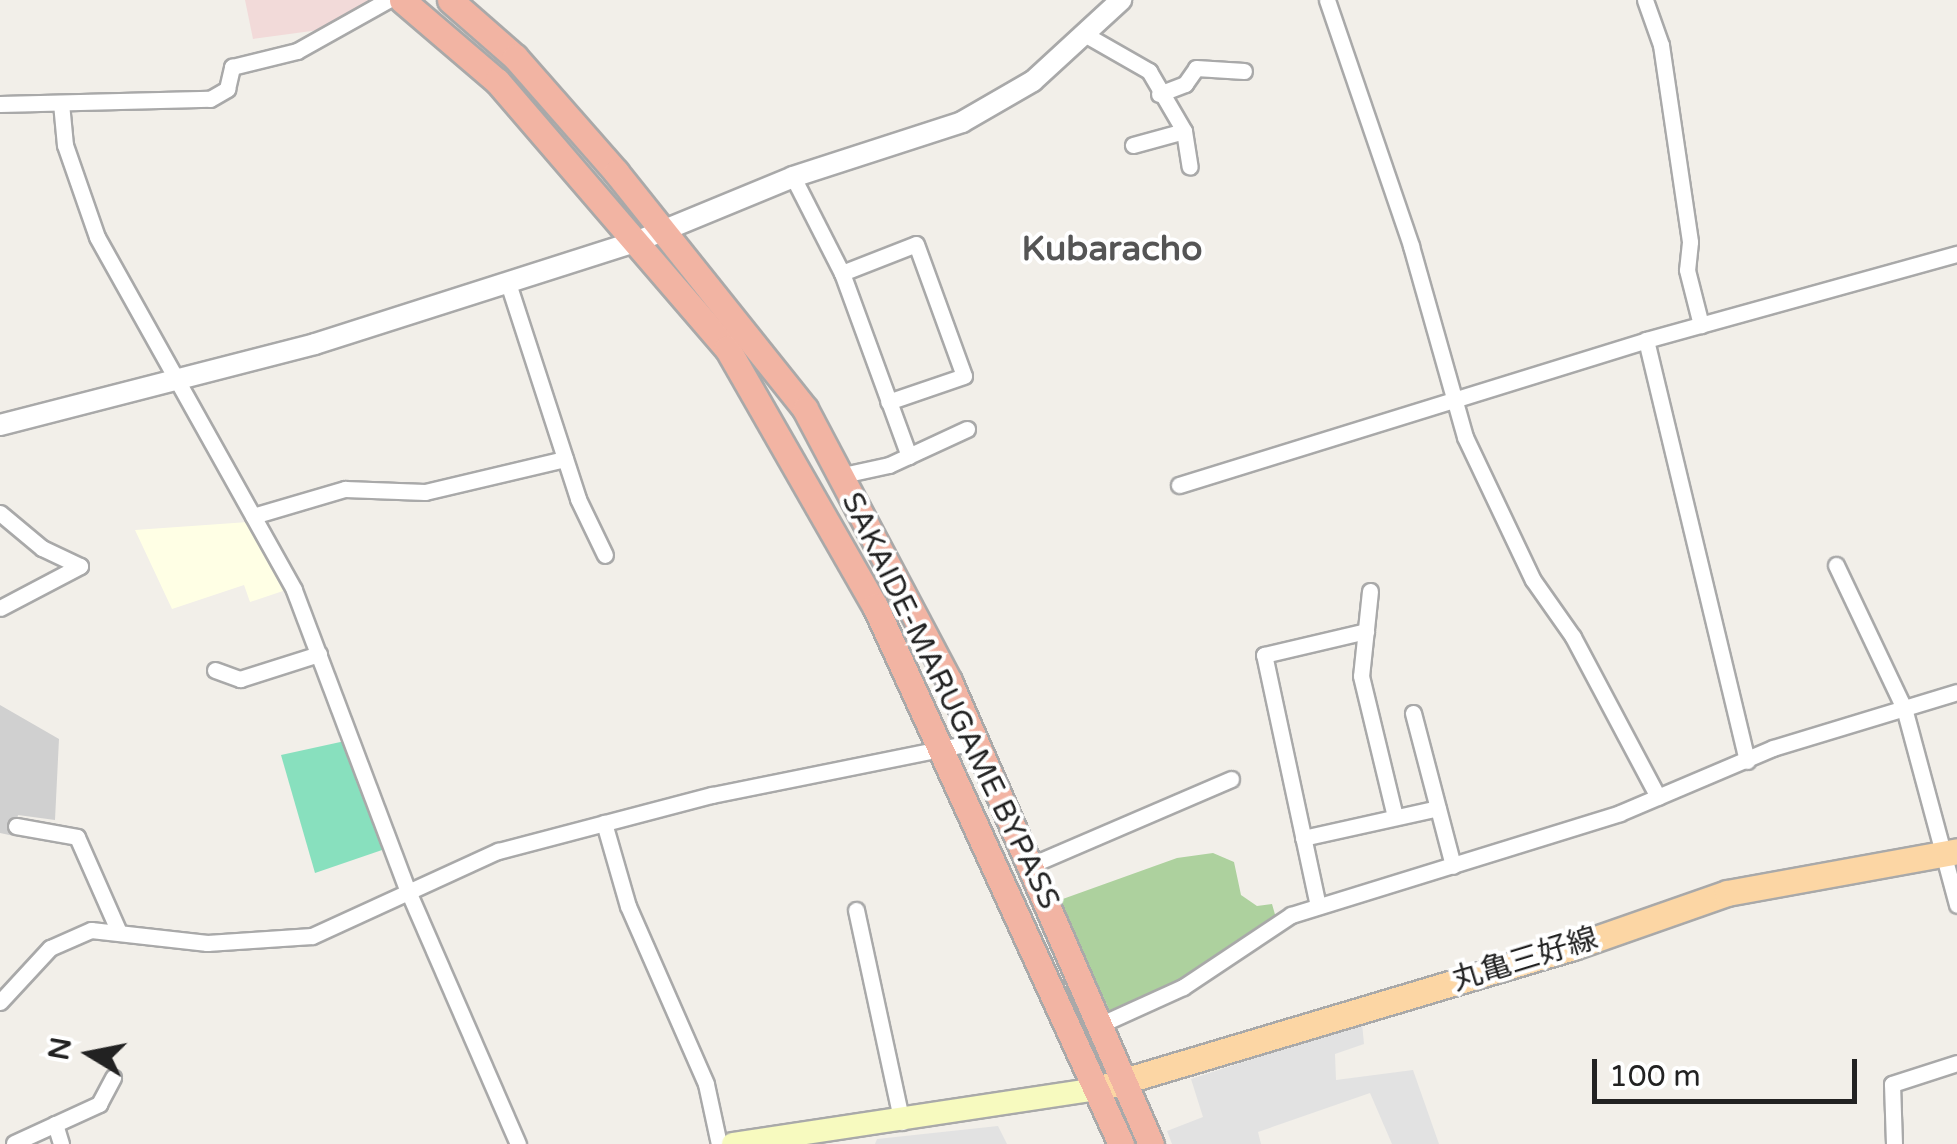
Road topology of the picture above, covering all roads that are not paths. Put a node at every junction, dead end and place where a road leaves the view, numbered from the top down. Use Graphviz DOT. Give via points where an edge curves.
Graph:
graph roads {
  1 [pos="388,0"];
  2 [pos="402,0"];
  3 [pos="450,0"];
  4 [pos="1121,0"];
  5 [pos="1328,0"];
  6 [pos="1645,0"];
  7 [pos="1086,34"];
  8 [pos="1244,71"];
  9 [pos="1159,94"];
  10 [pos="61,103"];
  11 [pos="0,104"];
  12 [pos="1184,131"];
  13 [pos="1133,146"];
  14 [pos="1190,167"];
  15 [pos="793,177"];
  16 [pos="666,230"];
  17 [pos="638,240"];
  18 [pos="1957,254"];
  19 [pos="842,273"];
  20 [pos="508,283"];
  21 [pos="1701,325"];
  22 [pos="1646,340"];
  23 [pos="180,382"];
  24 [pos="1453,397"];
  25 [pos="888,402"];
  26 [pos="0,425"];
  27 [pos="967,430"];
  28 [pos="910,456"];
  29 [pos="566,459"];
  30 [pos="843,476"];
  31 [pos="1179,485"];
  32 [pos="0,513"];
  33 [pos="253,516"];
  34 [pos="605,555"];
  35 [pos="1836,565"];
  36 [pos="1370,591"];
  37 [pos="0,608"];
  38 [pos="1366,630"];
  39 [pos="319,654"];
  40 [pos="215,670"];
  41 [pos="1957,692"];
  42 [pos="1904,708"];
  43 [pos="1413,714"];
  44 [pos="976,742"];
  45 [pos="944,749"];
  46 [pos="1747,761"];
  47 [pos="1231,780"];
  48 [pos="1658,797"];
  49 [pos="1438,808"];
  50 [pos="1395,818"];
  51 [pos="604,822"];
  52 [pos="16,826"];
  53 [pos="1303,838"];
  54 [pos="1951,852"];
  55 [pos="1029,866"];
  56 [pos="1453,866"];
  57 [pos="408,892"];
  58 [pos="1957,905"];
  59 [pos="1318,906"];
  60 [pos="856,910"];
  61 [pos="118,930"];
  62 [pos="1,998"];
  63 [pos="1097,1026"];
  64 [pos="1957,1063"];
  65 [pos="113,1078"];
  66 [pos="1124,1082"];
  67 [pos="1097,1089"];
  68 [pos="902,1122"];
  69 [pos="55,1124"];
  70 [pos="14,1143"];
  71 [pos="61,1144"];
  72 [pos="518,1144"];
  73 [pos="719,1144"];
  74 [pos="733,1144"];
  75 [pos="1120,1144"];
  76 [pos="1151,1144"];
  77 [pos="1894,1144"];
  1 -- 10 [label="street" via="297,51 232,67 227,89 210,99"];
  2 -- 17 [label="highway, SAKAIDE-MARUGAME BYPASS" via="497,81"];
  3 -- 16 [label="highway, SAKAIDE-MARUGAME BYPASS" via="515,57"];
  4 -- 7 [label="street"];
  5 -- 24 [label="street" via="1412,246"];
  6 -- 21 [label="street" via="1664,62 1690,242 1687,270"];
  7 -- 9 [label="street" via="1149,71"];
  7 -- 15 [label="street" via="1033,81 962,122"];
  8 -- 9 [label="street" via="1196,68 1185,84"];
  9 -- 12 [label="street"];
  10 -- 11 [label="street"];
  10 -- 23 [label="street" via="66,145 97,237"];
  12 -- 13 [label="street"];
  12 -- 14 [label="street"];
  15 -- 16 [label="street"];
  15 -- 19 [label="street"];
  16 -- 17 [label="street"];
  16 -- 30 [label="highway, SAKAIDE-MARUGAME BYPASS" via="804,409"];
  17 -- 20 [label="street"];
  17 -- 45 [label="highway, SAKAIDE-MARUGAME BYPASS" via="727,348 771,420 875,606"];
  18 -- 21 [label="street"];
  19 -- 25 [label="street"];
  19 -- 25 [label="street" via="916,244 964,376"];
  20 -- 23 [label="street"];
  20 -- 29 [label="street"];
  21 -- 22 [label="street"];
  22 -- 24 [label="street"];
  22 -- 46 [label="street"];
  23 -- 26 [label="street"];
  23 -- 33 [label="street"];
  24 -- 31 [label="street" via="1385,426"];
  24 -- 48 [label="street" via="1465,437 1533,580 1572,637"];
  25 -- 28 [label="street"];
  27 -- 28 [label="street"];
  28 -- 30 [label="street"];
  29 -- 33 [label="street" via="425,492 345,489"];
  29 -- 34 [label="street"];
  30 -- 44 [label="highway, SAKAIDE-MARUGAME BYPASS"];
  32 -- 37 [label="street" via="30,541 80,566"];
  33 -- 39 [label="street" via="294,590"];
  35 -- 42 [label="street"];
  36 -- 38 [label="street"];
  38 -- 50 [label="street" via="1361,676"];
  38 -- 53 [label="street" via="1264,655"];
  39 -- 40 [label="street" via="240,679"];
  39 -- 57 [label="street"];
  41 -- 42 [label="street"];
  42 -- 46 [label="street"];
  42 -- 54 [label="street"];
  43 -- 49 [label="street"];
  44 -- 45 [label="street"];
  44 -- 55 [label="highway, SAKAIDE-MARUGAME BYPASS"];
  45 -- 51 [label="street"];
  45 -- 67 [label="highway, SAKAIDE-MARUGAME BYPASS"];
  46 -- 48 [label="street"];
  47 -- 55 [label="street"];
  48 -- 56 [label="street"];
  49 -- 50 [label="street"];
  49 -- 56 [label="street"];
  50 -- 53 [label="street"];
  51 -- 57 [label="street" via="498,851"];
  51 -- 73 [label="street" via="628,906 706,1084"];
  52 -- 61 [label="street" via="77,837"];
  53 -- 59 [label="street"];
  54 -- 58 [label="street"];
  54 -- 66 [label="main road, 丸亀三好線" via="1727,893 1573,947"];
  55 -- 63 [label="highway, SAKAIDE-MARUGAME BYPASS"];
  56 -- 59 [label="street"];
  57 -- 61 [label="street" via="312,936 270,944"];
  57 -- 72 [label="street"];
  59 -- 63 [label="street" via="1291,914 1183,987"];
  60 -- 68 [label="street"];
  61 -- 62 [label="street" via="92,930 50,948"];
  63 -- 66 [label="highway, SAKAIDE-MARUGAME BYPASS"];
  64 -- 77 [label="street" via="1892,1084"];
  65 -- 69 [label="street" via="98,1104"];
  66 -- 67 [label="main road, 丸亀三好線"];
  66 -- 76 [label="highway, SAKAIDE-MARUGAME BYPASS"];
  67 -- 68 [label="main road"];
  67 -- 75 [label="highway, SAKAIDE-MARUGAME BYPASS"];
  68 -- 74 [label="main road"];
  69 -- 70 [label="street"];
  69 -- 71 [label="street"];
}
